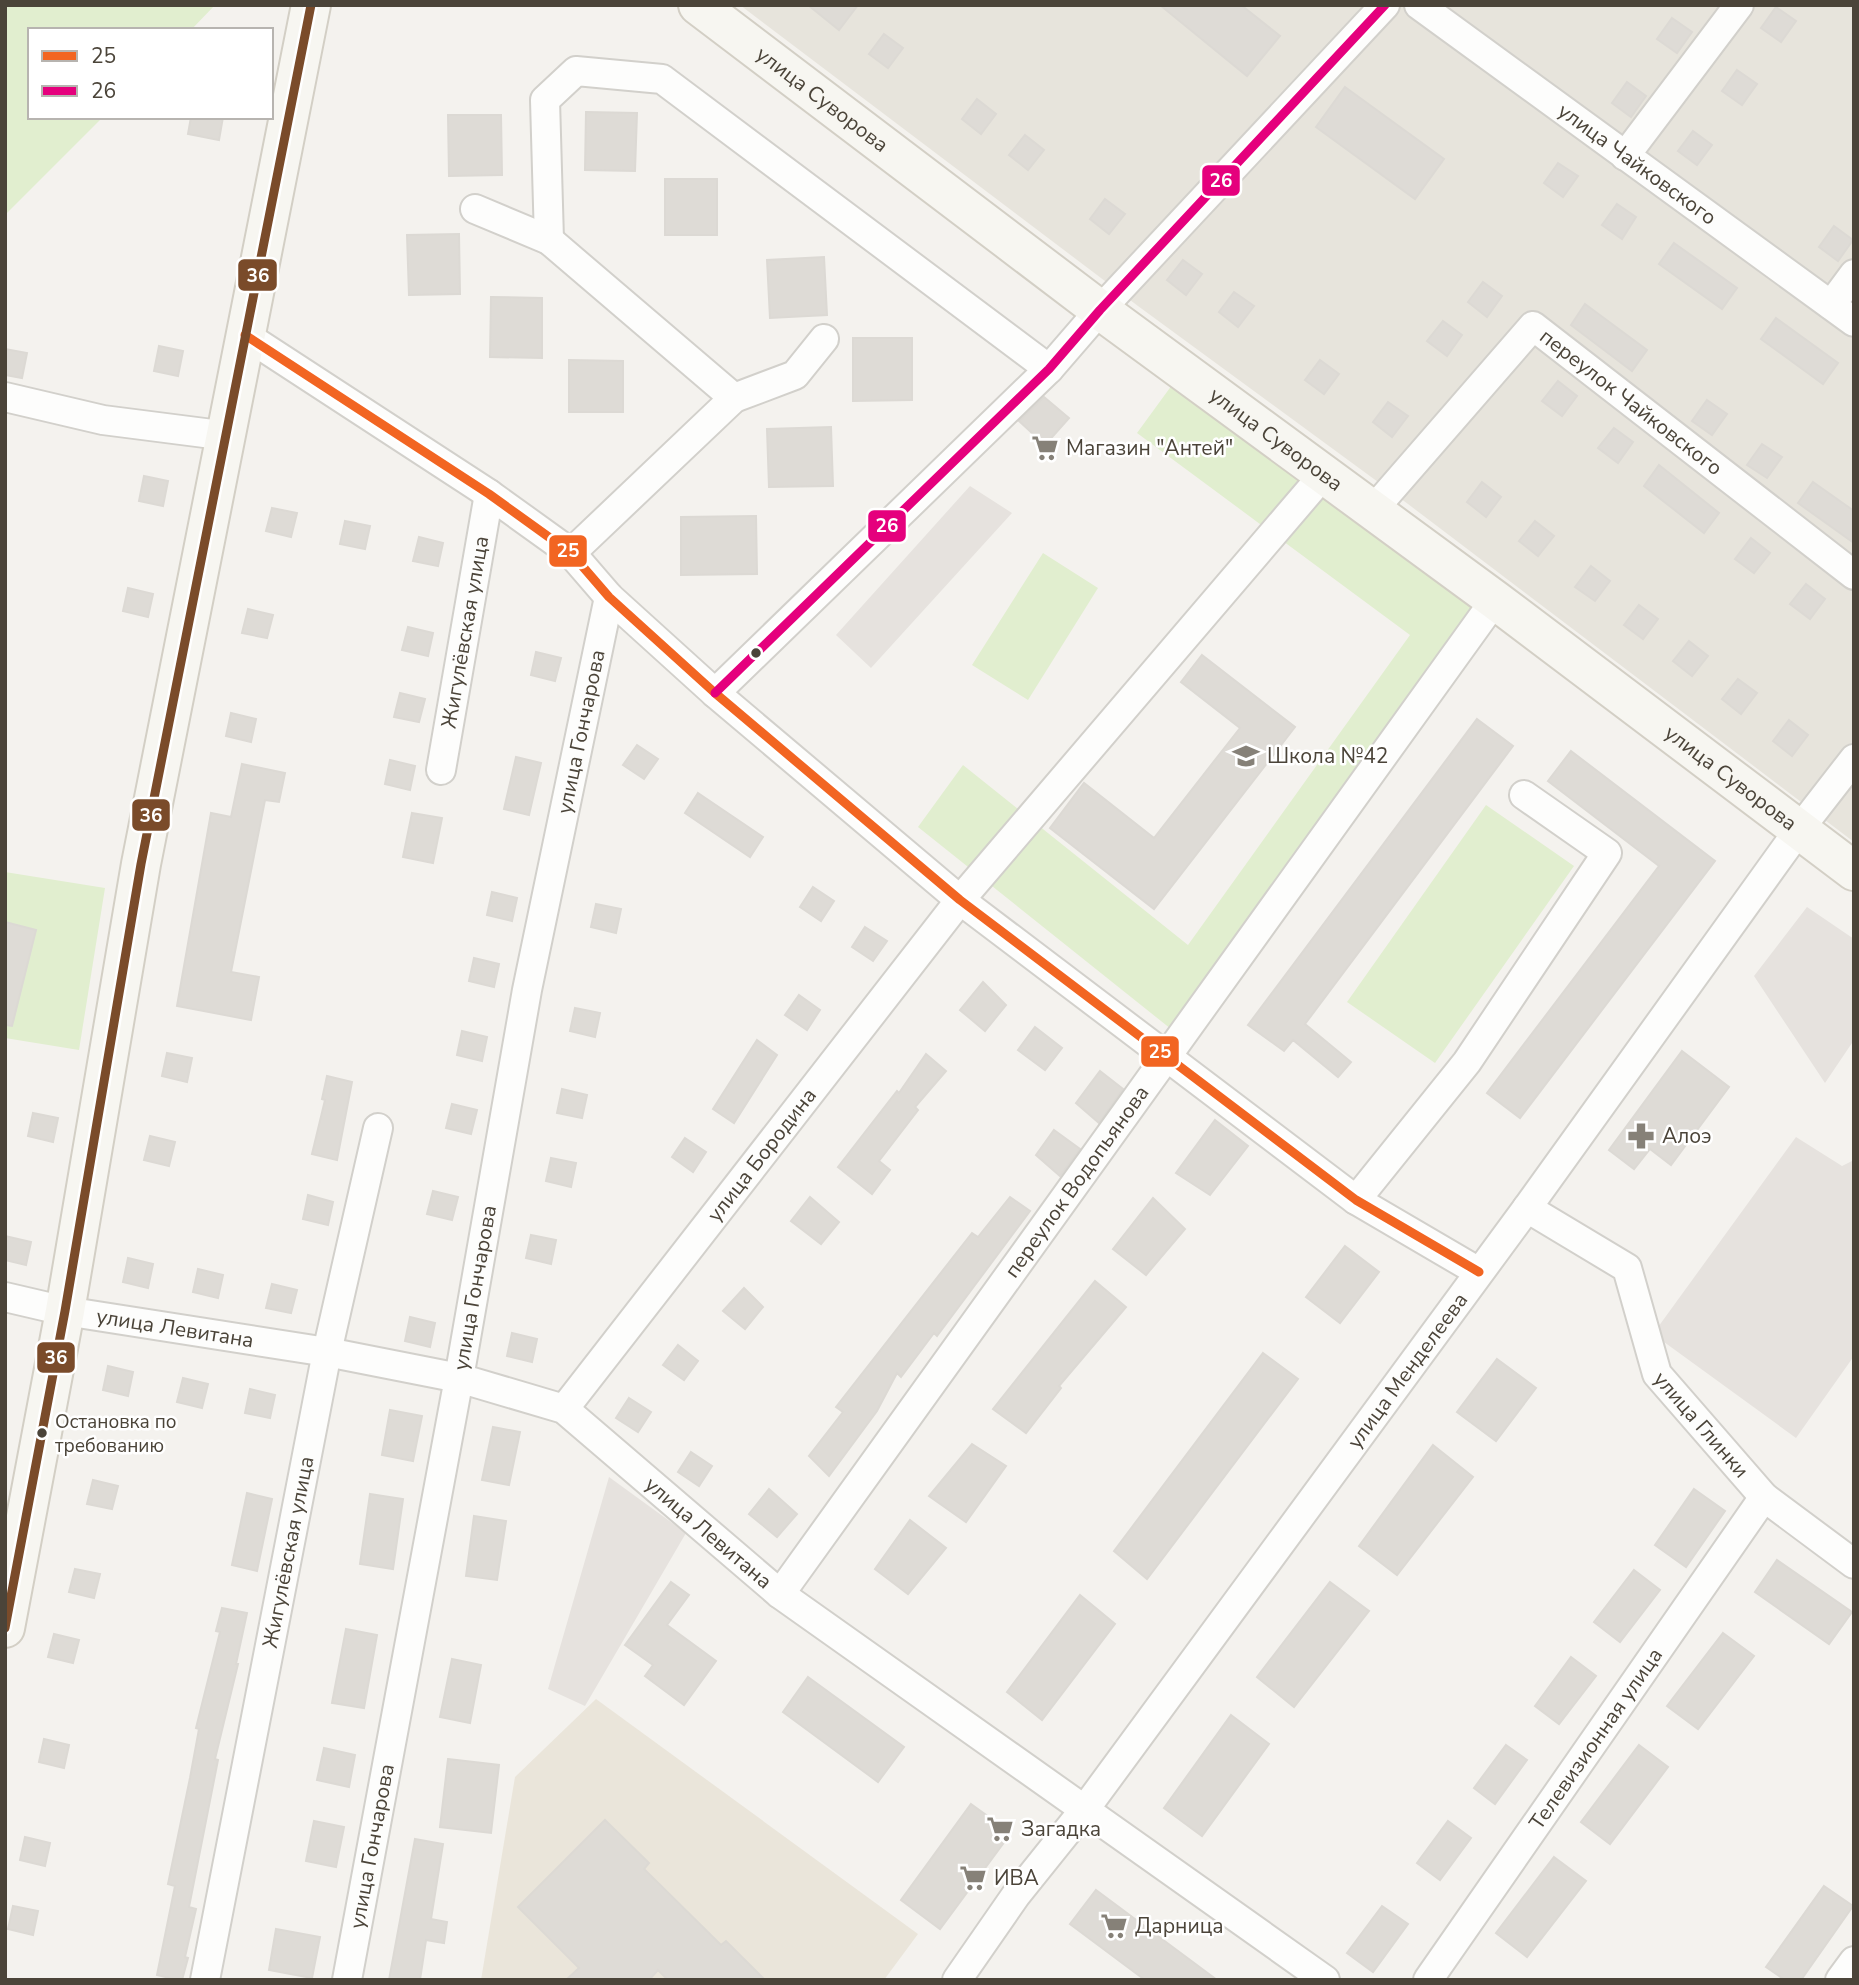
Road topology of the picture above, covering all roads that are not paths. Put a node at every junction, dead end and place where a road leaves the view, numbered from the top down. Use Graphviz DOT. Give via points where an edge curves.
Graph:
graph roads {
  1 [pos="312,5"];
  2 [pos="698,5"];
  3 [pos="1385,5"];
  4 [pos="1419,5"];
  5 [pos="1739,5"];
  6 [pos="1625,156"];
  7 [pos="475,209"];
  8 [pos="549,240"];
  9 [pos="1854,274"];
  10 [pos="1100,310"];
  11 [pos="1843,313"];
  12 [pos="245,335"];
  13 [pos="824,339"];
  14 [pos="1049,369"];
  15 [pos="5,397"];
  16 [pos="734,398"];
  17 [pos="228,436"];
  18 [pos="1324,474"];
  19 [pos="489,494"];
  20 [pos="1374,510"];
  21 [pos="571,553"];
  22 [pos="1854,575"];
  23 [pos="609,597"];
  24 [pos="1495,600"];
  25 [pos="715,693"];
  26 [pos="1854,760"];
  27 [pos="442,770"];
  28 [pos="1524,795"];
  29 [pos="1798,831"];
  30 [pos="1854,871"];
  31 [pos="960,900"];
  32 [pos="1166,1057"];
  33 [pos="378,1128"];
  34 [pos="1356,1200"];
  35 [pos="1527,1208"];
  36 [pos="1479,1272"];
  37 [pos="5,1297"];
  38 [pos="65,1311"];
  39 [pos="327,1352"];
  40 [pos="459,1378"];
  41 [pos="564,1409"];
  42 [pos="1764,1497"];
  43 [pos="1854,1564"];
  44 [pos="780,1594"];
  45 [pos="5,1628"];
  46 [pos="1085,1809"];
  47 [pos="1854,1961"];
  48 [pos="205,1980"];
  49 [pos="347,1980"];
  50 [pos="957,1980"];
  51 [pos="1325,1980"];
  52 [pos="1427,1980"];
  53 [pos="1840,1980"];
  1 -- 12 [label="street"];
  2 -- 10 [label="street, улица Суворова"];
  3 -- 10 [label="street"];
  4 -- 6 [label="street, улица Чайковского"];
  5 -- 6 [label="street"];
  6 -- 11 [label="street, улица Чайковского"];
  7 -- 8 [label="street"];
  8 -- 14 [label="street" via="545,100 576,71 662,79"];
  8 -- 16 [label="street"];
  9 -- 11 [label="street"];
  10 -- 14 [label="street"];
  10 -- 18 [label="street, улица Суворова"];
  12 -- 17 [label="street"];
  12 -- 19 [label="street"];
  13 -- 16 [label="street" via="795,375"];
  14 -- 25 [label="street"];
  15 -- 17 [label="street" via="103,420"];
  16 -- 21 [label="street"];
  17 -- 38 [label="street" via="141,864"];
  18 -- 20 [label="street, улица Суворова"];
  18 -- 31 [label="street, улица Бородина"];
  19 -- 21 [label="street"];
  19 -- 27 [label="street, Жигулёвская улица"];
  20 -- 22 [label="street, переулок Чайковского" via="1533,326"];
  20 -- 24 [label="street, улица Суворова"];
  21 -- 23 [label="street"];
  23 -- 25 [label="street"];
  23 -- 40 [label="street, улица Гончарова" via="527,990"];
  24 -- 29 [label="street, улица Суворова"];
  24 -- 32 [label="street, переулок Водопьянова"];
  25 -- 31 [label="street"];
  26 -- 29 [label="street, улица Менделеева"];
  28 -- 34 [label="street" via="1607,853 1467,1062"];
  29 -- 30 [label="street, улица Суворова"];
  29 -- 35 [label="street, улица Менделеева"];
  31 -- 32 [label="street"];
  31 -- 41 [label="street, улица Бородина"];
  32 -- 34 [label="street"];
  32 -- 44 [label="street, переулок Водопьянова"];
  33 -- 39 [label="street, Жигулёвская улица"];
  34 -- 36 [label="street"];
  35 -- 36 [label="street, улица Менделеева"];
  35 -- 42 [label="street, улица Глинки" via="1627,1268 1657,1374"];
  36 -- 46 [label="street, улица Менделеева"];
  37 -- 38 [label="street, улица Левитана"];
  38 -- 39 [label="street, улица Левитана"];
  38 -- 45 [label="street"];
  39 -- 40 [label="street, улица Левитана"];
  39 -- 48 [label="street, Жигулёвская улица"];
  40 -- 41 [label="street, улица Левитана"];
  40 -- 49 [label="street, улица Гончарова"];
  41 -- 44 [label="street, улица Левитана"];
  42 -- 43 [label="street, улица Глинки"];
  42 -- 52 [label="street, Телевизионная улица"];
  44 -- 46 [label="street, улица Левитана"];
  46 -- 50 [label="street, улица Менделеева" via="1016,1895"];
  46 -- 51 [label="street, улица Левитана"];
  47 -- 53 [label="street"];
}
